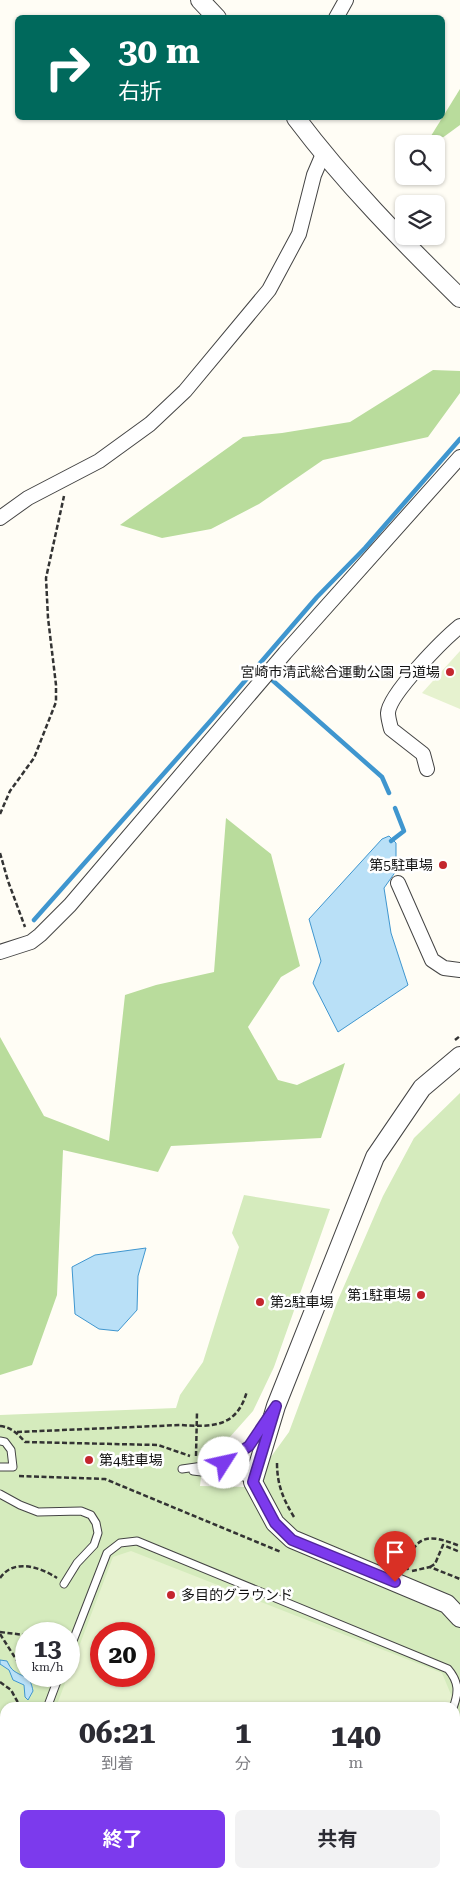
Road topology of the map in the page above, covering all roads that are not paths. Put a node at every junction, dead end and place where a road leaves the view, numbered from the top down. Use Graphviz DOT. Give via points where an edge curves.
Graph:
graph roads {
  1 [pos="200,0"];
  2 [pos="346,0"];
  3 [pos="214,15"];
  4 [pos="338,15"];
  5 [pos="298,120"];
  6 [pos="323,154"];
  7 [pos="460,298"];
  8 [pos="460,457"];
  9 [pos="0,518"];
  10 [pos="460,626"];
  11 [pos="427,769"];
  12 [pos="398,883"];
  13 [pos="0,952"];
  14 [pos="460,970"];
  15 [pos="460,1056"];
  16 [pos="276,1406"];
  17 [pos="0,1441"];
  18 [pos="0,1467"];
  19 [pos="182,1469"];
  20 [pos="255,1476"];
  21 [pos="0,1494"];
  22 [pos="64,1584"];
  23 [pos="460,1618"];
  24 [pos="80,1623"];
  25 [pos="55,1687"];
  26 [pos="49,1702"];
  27 [pos="455,1702"];
  1 -- 3 [label="street"];
  2 -- 4 [label="street"];
  5 -- 6 [label="street"];
  6 -- 7 [label="street" via="407,246"];
  6 -- 9 [label="street" via="314,175 299,234 269,290 185,391 150,424 99,461 28,498"];
  8 -- 13 [label="street" via="285,653 70,905 31,942"];
  10 -- 11 [label="street" via="443,640 400,690 388,712 391,729 423,754"];
  12 -- 14 [label="street" via="432,960 444,968"];
  15 -- 16 [label="street" via="422,1088 375,1157"];
  16 -- 19 [label="lane" via="249,1446 224,1463"];
  16 -- 20 [label="street"];
  17 -- 18 [label="lane" via="11,1450 13,1467"];
  19 -- 20 [label="lane"];
  19 -- 20 [label="lane"];
  20 -- 23 [label="street" via="275,1523 292,1540 447,1604"];
  21 -- 22 [label="lane" via="38,1512 81,1511 91,1515 98,1533 94,1545"];
  24 -- 27 [label="lane" via="107,1553 120,1543 137,1541 448,1669 456,1678 458,1694"];
  25 -- 26 [label="lane"];
}
